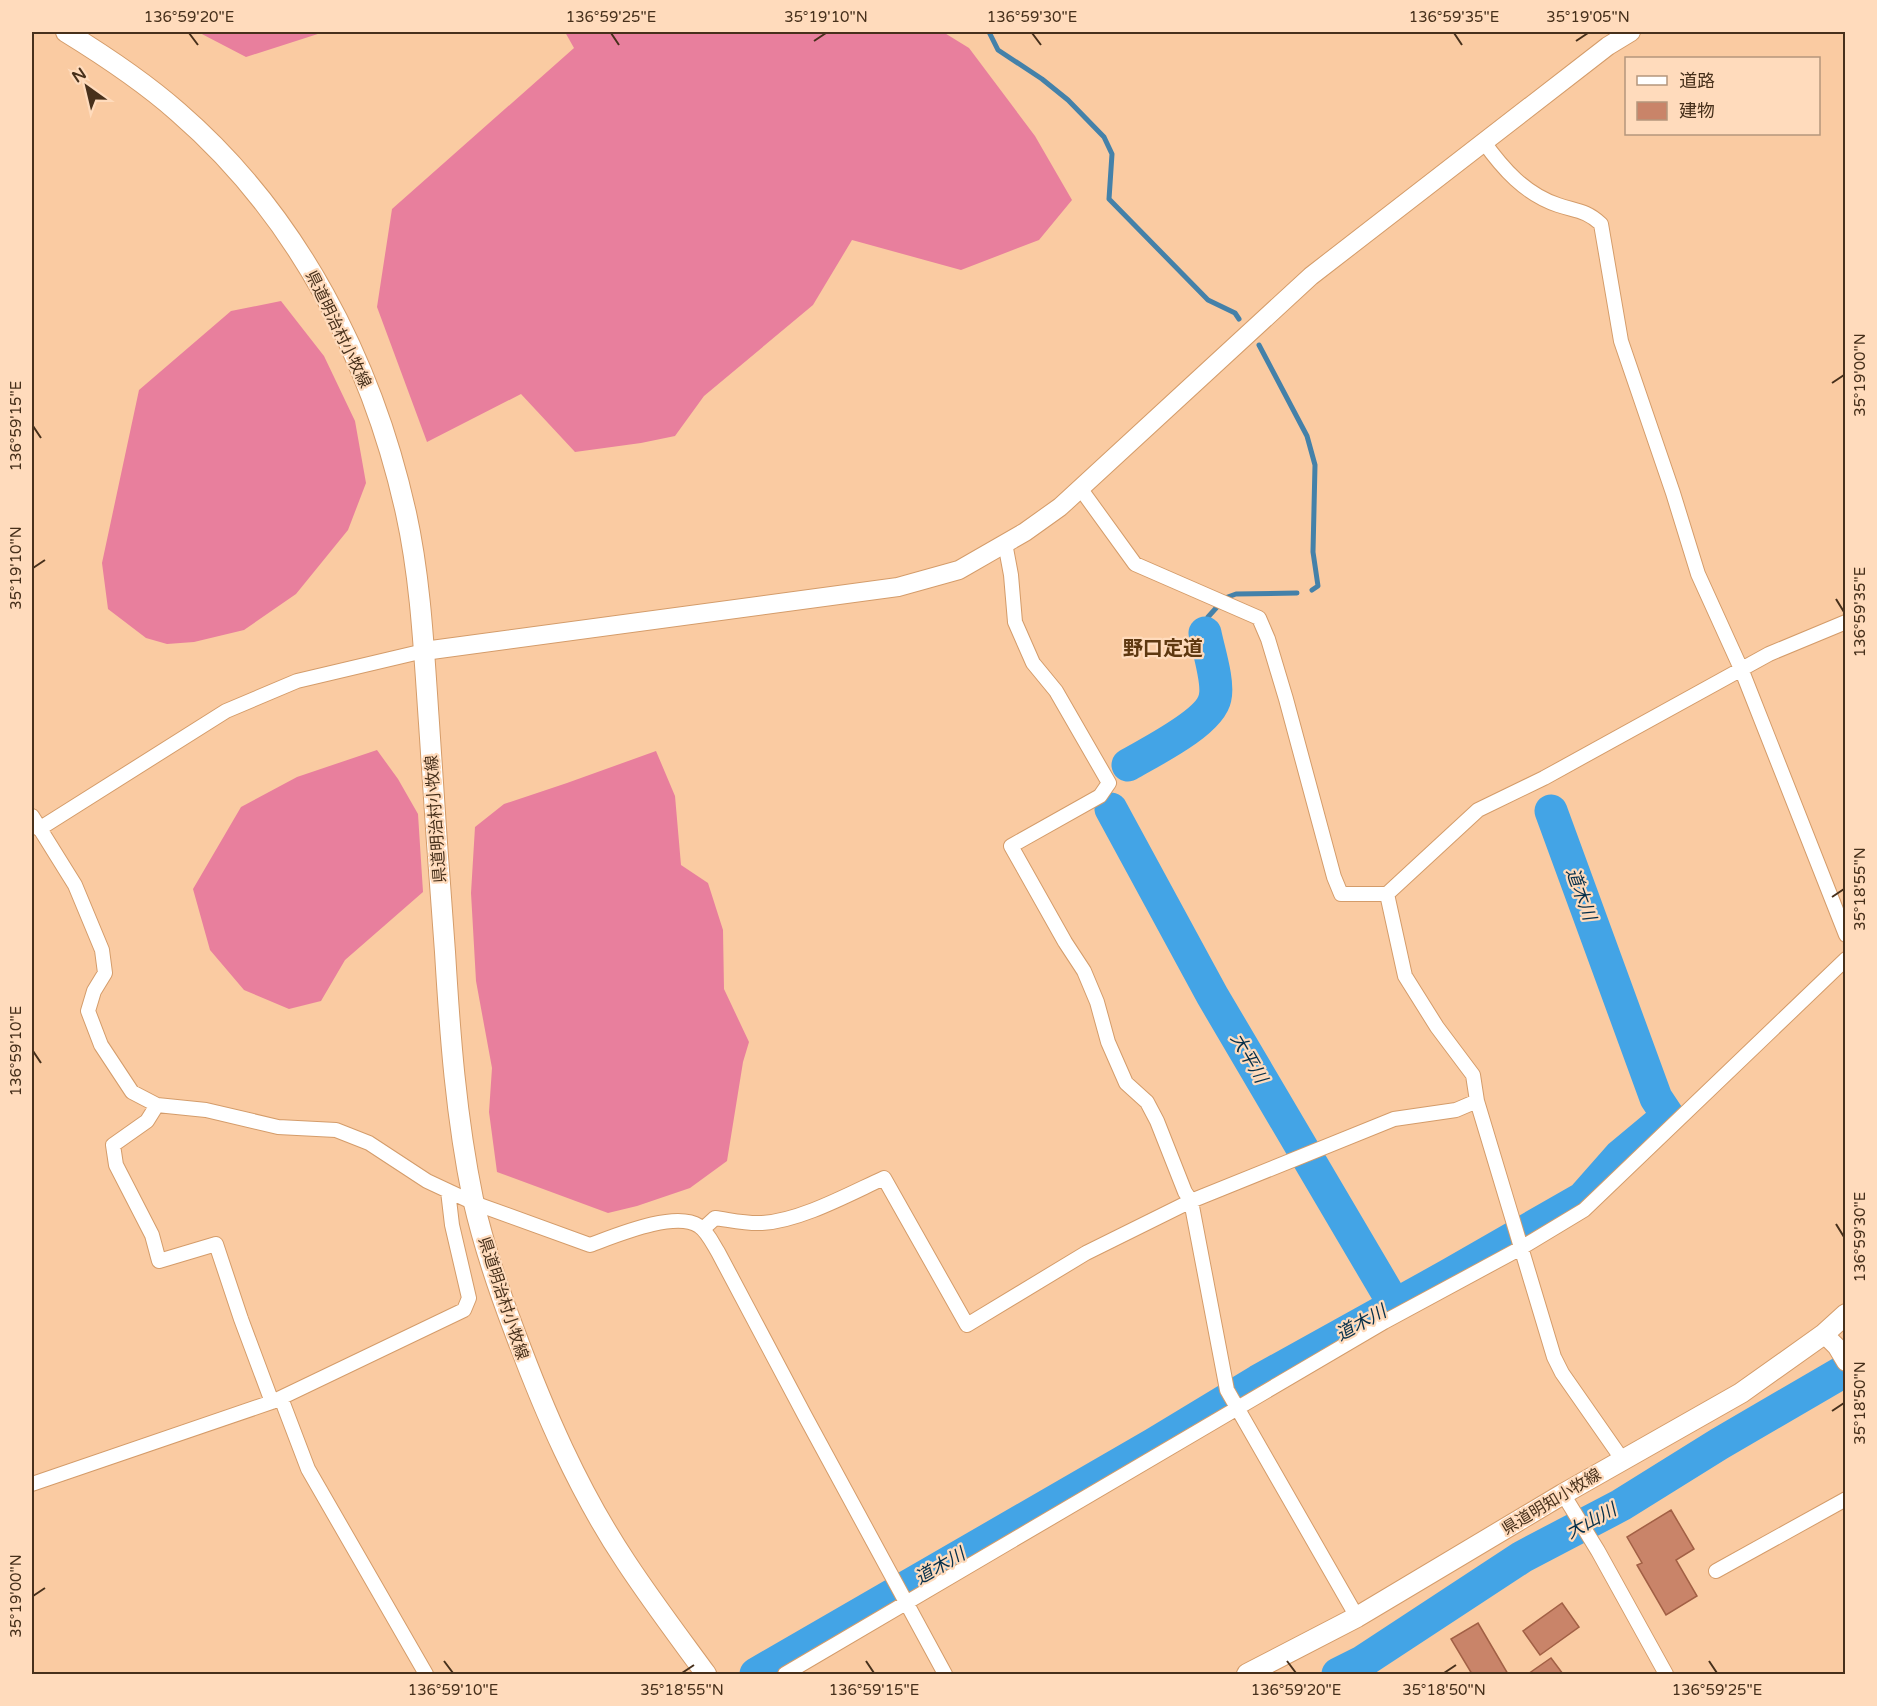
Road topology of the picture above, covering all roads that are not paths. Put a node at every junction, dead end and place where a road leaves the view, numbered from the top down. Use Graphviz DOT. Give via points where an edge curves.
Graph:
graph roads {
  1 [pos="66,32"];
  2 [pos="1631,32"];
  3 [pos="1483,141"];
  4 [pos="1080,488"];
  5 [pos="1005,543"];
  6 [pos="1845,622"];
  7 [pos="424,651"];
  8 [pos="1742,671"];
  9 [pos="32,816"];
  10 [pos="39,829"];
  11 [pos="1386,894"];
  12 [pos="1845,935"];
  13 [pos="1845,958"];
  14 [pos="1477,1101"];
  15 [pos="157,1105"];
  16 [pos="448,1191"];
  17 [pos="1191,1201"];
  18 [pos="474,1203"];
  19 [pos="703,1229"];
  20 [pos="1521,1248"];
  21 [pos="1845,1314"];
  22 [pos="1835,1348"];
  23 [pos="277,1400"];
  24 [pos="1237,1406"];
  25 [pos="1622,1459"];
  26 [pos="32,1484"];
  27 [pos="1566,1498"];
  28 [pos="1845,1499"];
  29 [pos="1716,1571"];
  30 [pos="906,1600"];
  31 [pos="1356,1617"];
  32 [pos="426,1674"];
  33 [pos="706,1674"];
  34 [pos="785,1674"];
  35 [pos="945,1674"];
  36 [pos="1247,1674"];
  37 [pos="1666,1674"];
  1 -- 7 [label="main road, 県道明治村小牧線" via="147,86 215,147 276,219 327,297 365,377 394,463 411,537"];
  2 -- 3 [label="street"];
  3 -- 4 [label="street" via="1311,276"];
  3 -- 8 [label="street" via="1515,180 1601,224 1621,341 1698,574"];
  4 -- 5 [label="street" via="1060,507"];
  4 -- 11 [label="street" via="1135,564 1259,618 1341,894"];
  5 -- 7 [label="street" via="959,570 898,588"];
  5 -- 17 [label="street" via="1015,622 1033,663 1056,691 1108,783 1100,796 1011,846 1084,971 1126,1083 1147,1102"];
  6 -- 8 [label="street" via="1769,654"];
  7 -- 10 [label="street" via="297,681 226,711"];
  7 -- 18 [label="main road, 県道明治村小牧線" via="454,1078"];
  8 -- 11 [label="street" via="1478,810"];
  8 -- 12 [label="street"];
  9 -- 10 [label="street"];
  10 -- 15 [label="street" via="75,885 102,950 105,973 88,1011 101,1045 132,1092"];
  11 -- 14 [label="street" via="1405,976 1473,1074"];
  13 -- 20 [label="street" via="1584,1210"];
  14 -- 17 [label="street" via="1456,1110 1394,1119"];
  14 -- 20 [label="street"];
  15 -- 16 [label="street" via="207,1110 278,1127 336,1130 369,1143"];
  15 -- 23 [label="street" via="147,1120 112,1145 116,1165 152,1235 159,1261 216,1244 241,1319"];
  16 -- 18 [label="street"];
  16 -- 23 [label="street" via="469,1298 464,1310"];
  17 -- 19 [label="street" via="1086,1253 968,1325 884,1178 774,1222 759,1224 715,1218"];
  17 -- 24 [label="street" via="1227,1390"];
  18 -- 19 [label="street" via="590,1245 647,1224 680,1221"];
  18 -- 33 [label="main road, 県道明治村小牧線" via="502,1299 564,1453 626,1561"];
  19 -- 30 [label="street"];
  20 -- 24 [label="street"];
  20 -- 25 [label="street" via="1562,1374"];
  21 -- 22 [label="main road, 県道明知小牧線"];
  22 -- 25 [label="main road, 県道明知小牧線" via="1741,1393"];
  23 -- 26 [label="street"];
  23 -- 32 [label="street" via="308,1469"];
  24 -- 30 [label="street"];
  24 -- 31 [label="street"];
  25 -- 27 [label="main road, 県道明知小牧線"];
  27 -- 31 [label="main road, 県道明知小牧線"];
  27 -- 37 [label="street"];
  28 -- 29 [label="street"];
  30 -- 34 [label="street"];
  30 -- 35 [label="street"];
  31 -- 36 [label="main road, 県道明知小牧線"];
}
